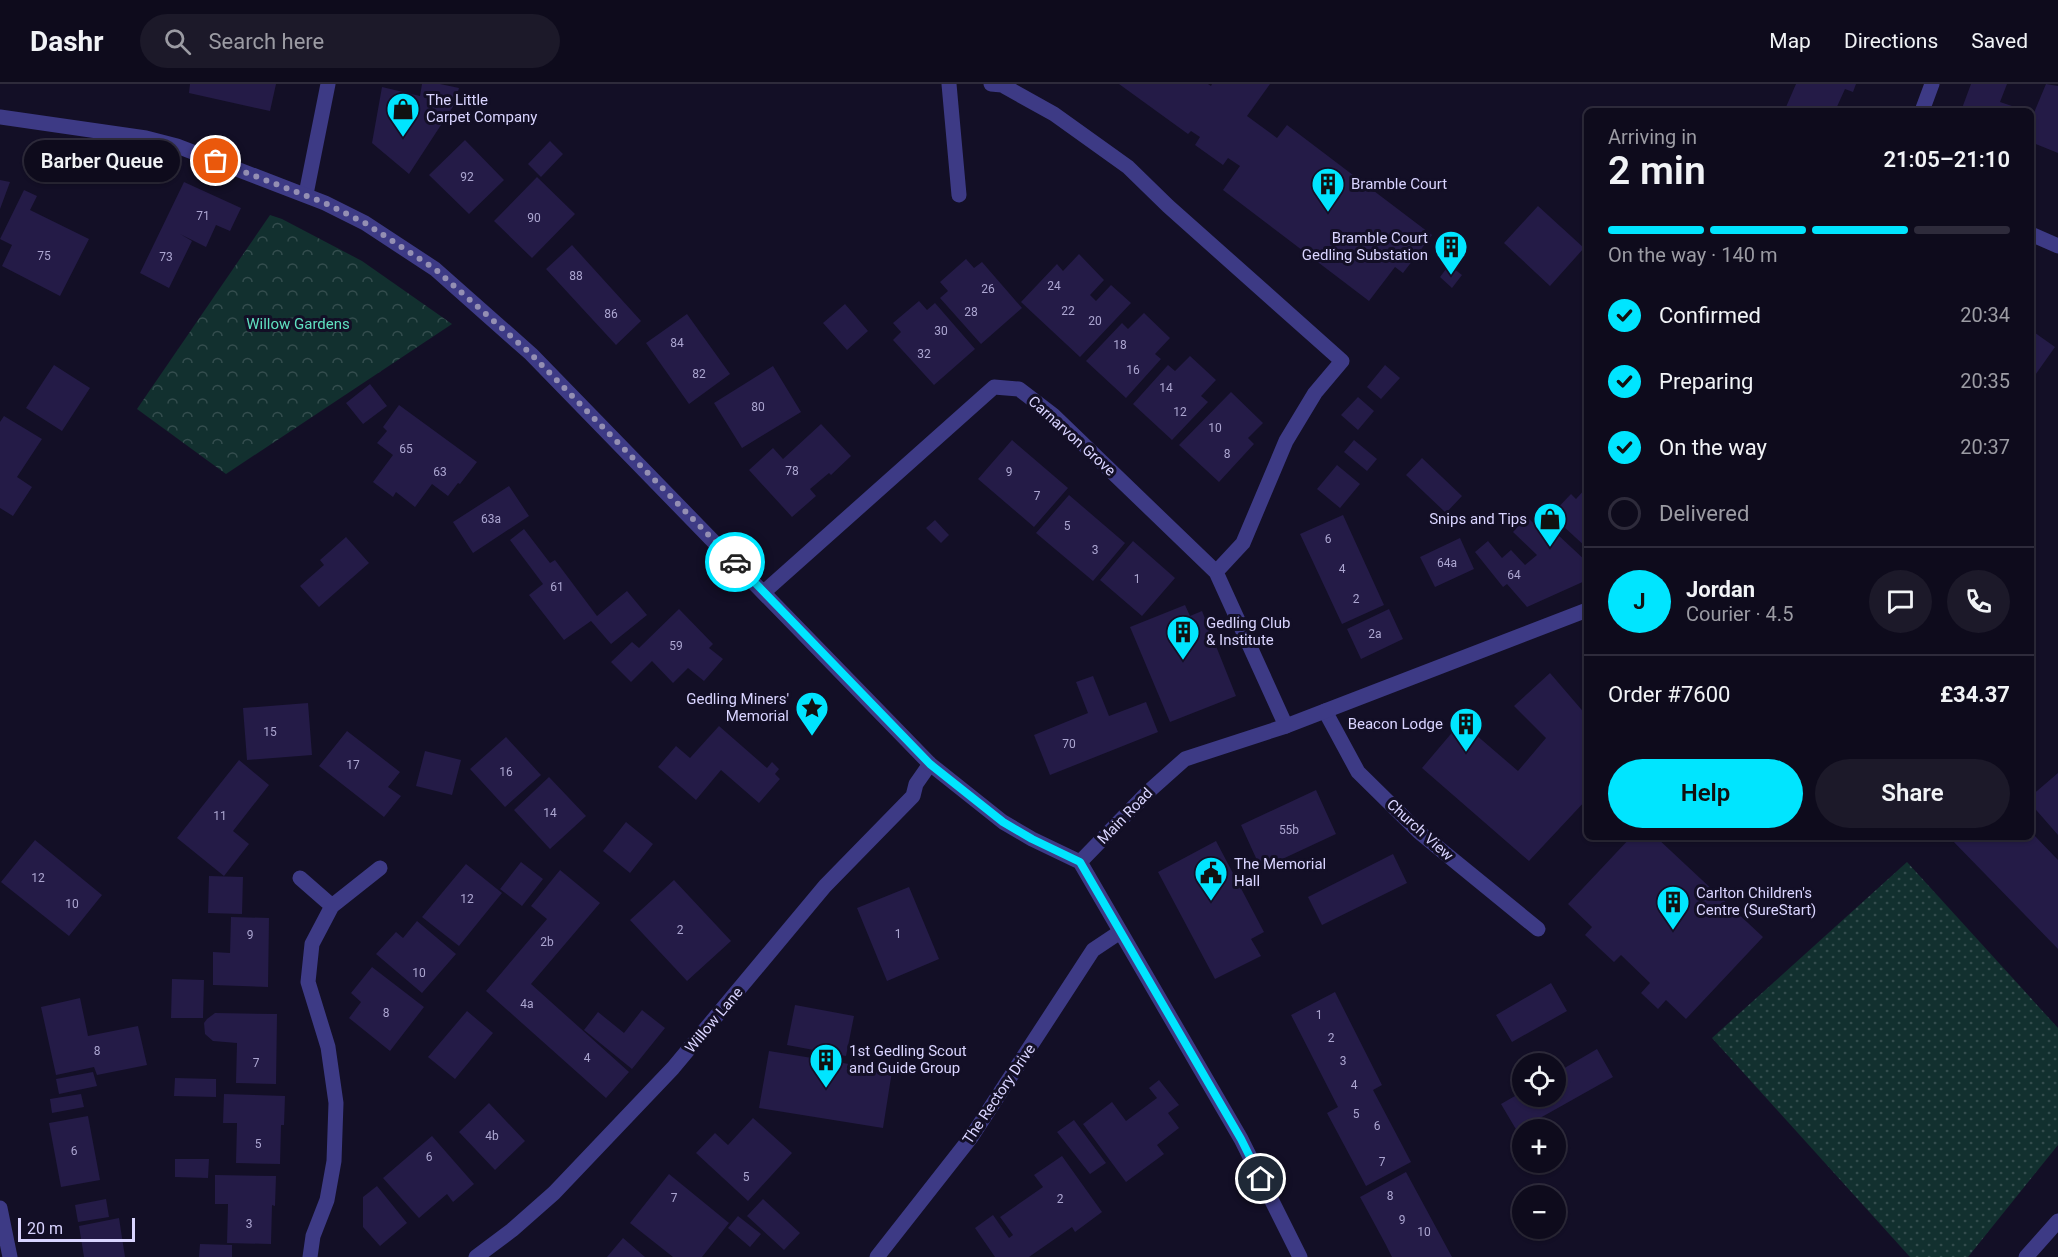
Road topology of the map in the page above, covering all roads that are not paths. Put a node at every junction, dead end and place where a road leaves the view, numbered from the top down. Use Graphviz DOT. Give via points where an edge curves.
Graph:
graph roads {
  1 [pos="328,84"];
  2 [pos="950,84"];
  3 [pos="991,84"];
  4 [pos="1932,84"];
  5 [pos="1923,108"];
  6 [pos="0,117"];
  7 [pos="306,194"];
  8 [pos="959,195"];
  9 [pos="2034,235"];
  10 [pos="2058,246"];
  11 [pos="1216,572"];
  12 [pos="764,592"];
  13 [pos="1584,611"];
  14 [pos="1325,711"];
  15 [pos="1286,726"];
  16 [pos="930,764"];
  17 [pos="1080,862"];
  18 [pos="380,868"];
  19 [pos="300,878"];
  20 [pos="332,906"];
  21 [pos="1538,929"];
  22 [pos="1119,932"];
  23 [pos="0,1208"];
  24 [pos="2058,1221"];
  25 [pos="10,1257"];
  26 [pos="310,1257"];
  27 [pos="476,1257"];
  28 [pos="877,1257"];
  29 [pos="1300,1257"];
  30 [pos="2026,1257"];
  1 -- 7 [label="street"];
  2 -- 8 [label="street"];
  3 -- 11 [label="street" via="1002,85 1054,114 1128,167 1342,362 1315,393 1286,441 1243,543"];
  4 -- 5 [label="street"];
  6 -- 7 [label="street" via="146,138"];
  7 -- 12 [label="street" via="365,223 435,269 531,354"];
  9 -- 10 [label="street"];
  11 -- 12 [label="street, Carnarvon Grove" via="1053,415 1019,389 994,387"];
  11 -- 15 [label="street, Carnarvon Grove"];
  12 -- 16 [label="street"];
  13 -- 14 [label="street, Main Road"];
  14 -- 15 [label="street, Main Road"];
  14 -- 21 [label="street, Church View" via="1358,772 1419,832"];
  15 -- 17 [label="street, Main Road" via="1185,759"];
  16 -- 17 [label="street" via="1003,822"];
  16 -- 27 [label="street, Willow Lane" via="913,796 825,886 673,1068 554,1193"];
  17 -- 22 [label="street"];
  18 -- 20 [label="street"];
  19 -- 20 [label="street"];
  20 -- 26 [label="street" via="312,944 308,982 328,1047 336,1103 334,1161"];
  22 -- 28 [label="street, The Rectory Drive" via="1093,950 972,1136"];
  22 -- 29 [label="street" via="1241,1139"];
  23 -- 25 [label="street"];
  24 -- 30 [label="street"];
}
